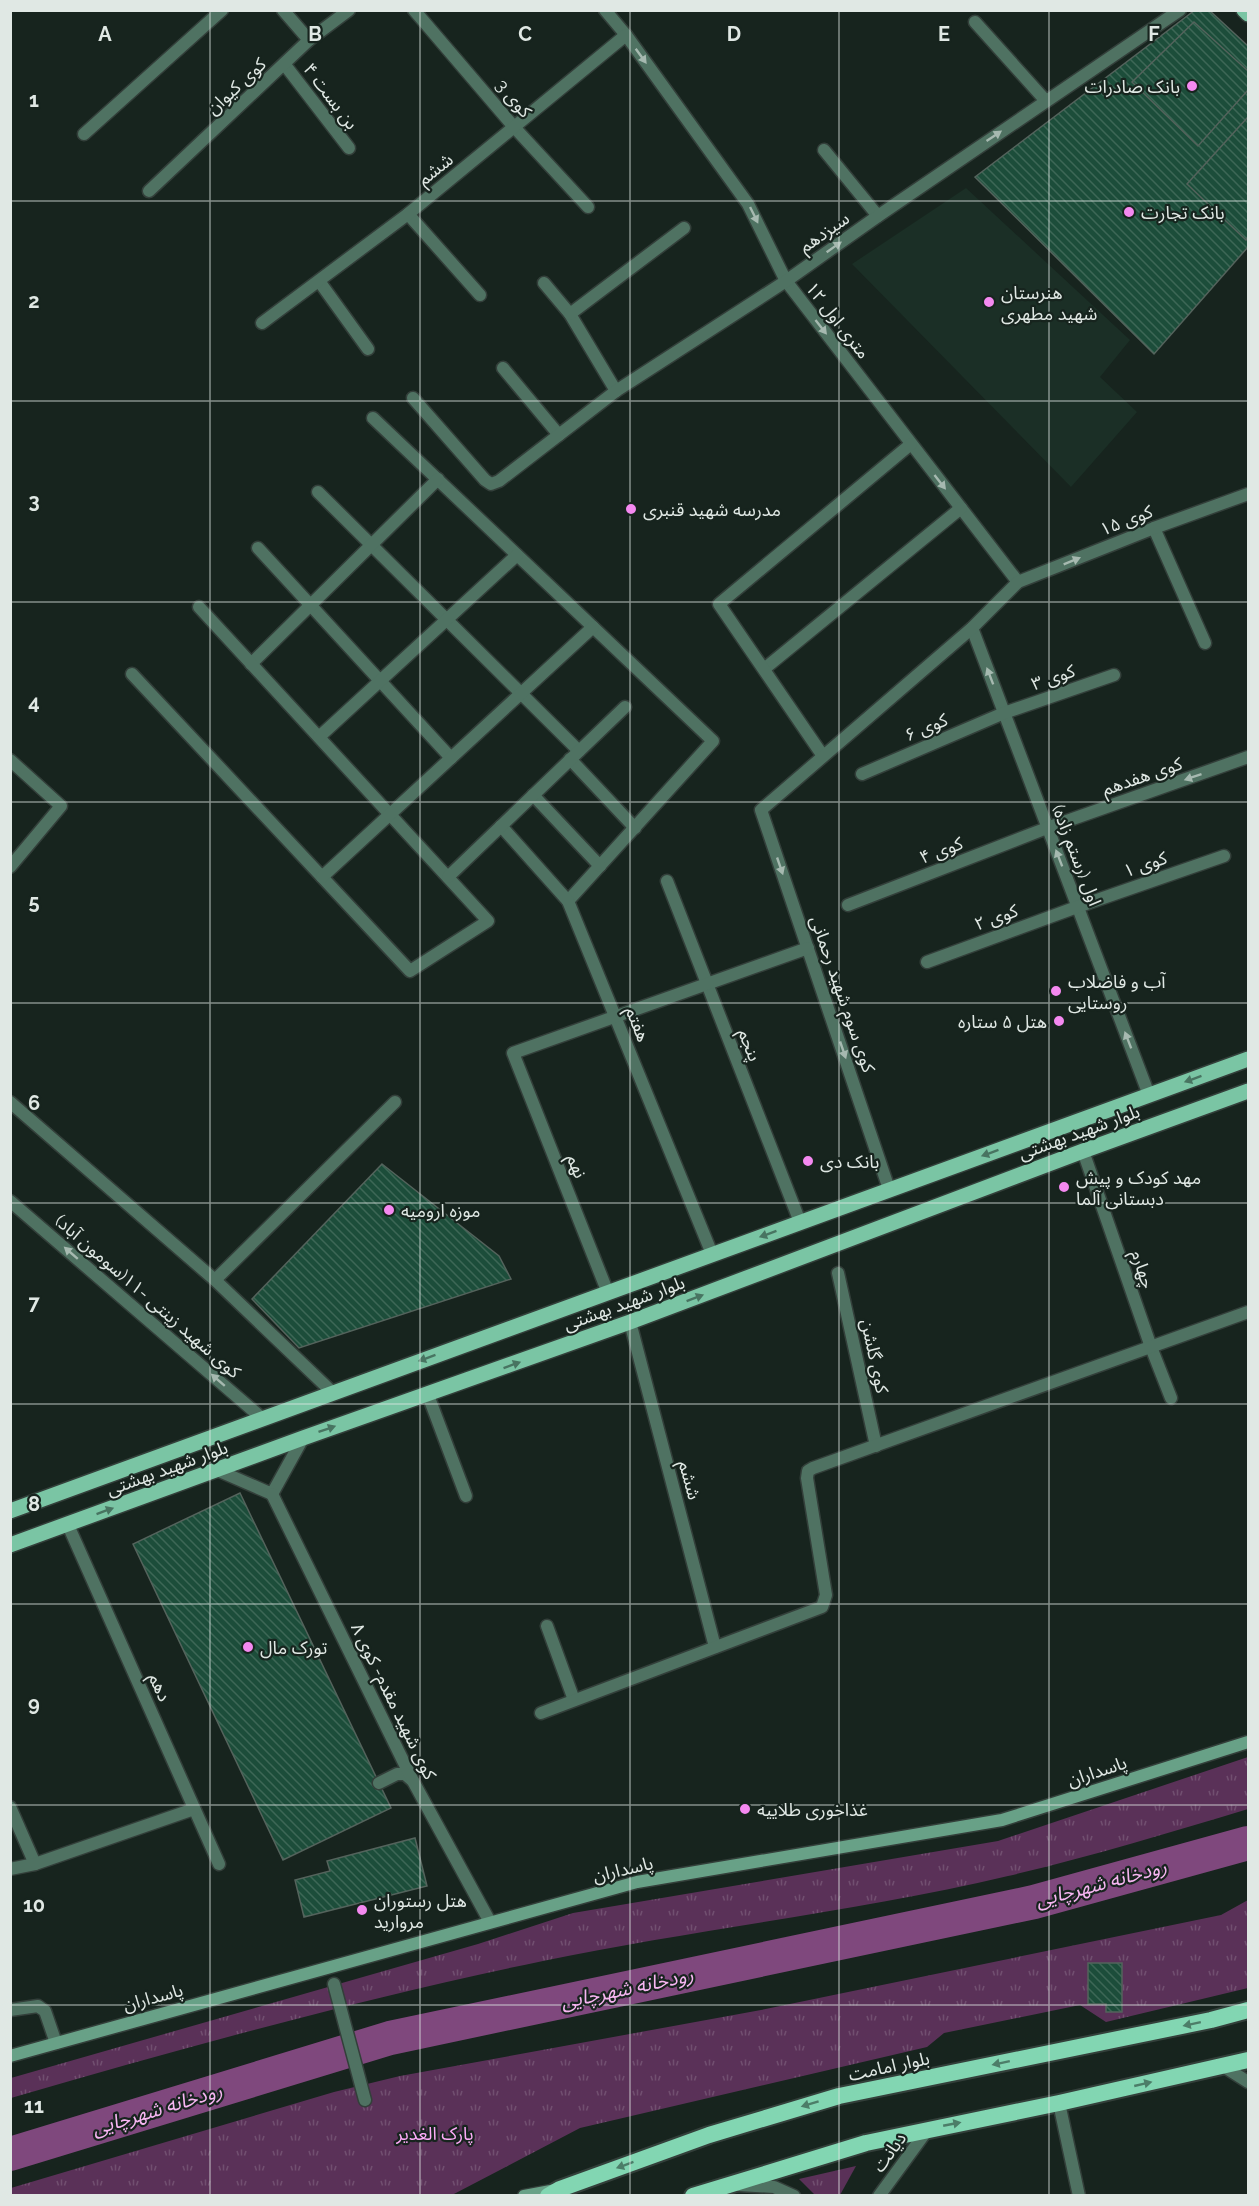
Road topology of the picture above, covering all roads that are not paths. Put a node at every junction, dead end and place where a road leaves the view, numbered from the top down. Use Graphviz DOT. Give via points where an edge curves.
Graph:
graph roads {
  1 [pos="222,10"];
  2 [pos="283,10"];
  3 [pos="350,10"];
  4 [pos="414,10"];
  5 [pos="605,10"];
  6 [pos="1180,10"];
  7 [pos="1244,10"];
  8 [pos="1248,14"];
  9 [pos="975,21"];
  10 [pos="626,35"];
  11 [pos="309,40"];
  12 [pos="285,65"];
  13 [pos="1046,101"];
  14 [pos="514,127"];
  15 [pos="84,134"];
  16 [pos="349,148"];
  17 [pos="824,150"];
  18 [pos="149,191"];
  19 [pos="588,207"];
  20 [pos="408,214"];
  21 [pos="878,216"];
  22 [pos="684,228"];
  23 [pos="319,281"];
  24 [pos="786,281"];
  25 [pos="544,283"];
  26 [pos="480,295"];
  27 [pos="570,314"];
  28 [pos="262,323"];
  29 [pos="368,349"];
  30 [pos="503,368"];
  31 [pos="616,391"];
  32 [pos="413,398"];
  33 [pos="373,418"];
  34 [pos="559,435"];
  35 [pos="911,444"];
  36 [pos="438,479"];
  37 [pos="318,492"];
  38 [pos="1248,494"];
  39 [pos="961,508"];
  40 [pos="1154,528"];
  41 [pos="371,545"];
  42 [pos="258,548"];
  43 [pos="517,555"];
  44 [pos="1017,582"];
  45 [pos="311,605"];
  46 [pos="199,607"];
  47 [pos="447,620"];
  48 [pos="593,627"];
  49 [pos="972,628"];
  50 [pos="1205,643"];
  51 [pos="251,664"];
  52 [pos="764,669"];
  53 [pos="132,674"];
  54 [pos="1114,675"];
  55 [pos="380,681"];
  56 [pos="521,694"];
  57 [pos="625,707"];
  58 [pos="1004,713"];
  59 [pos="319,738"];
  60 [pos="574,755"];
  61 [pos="824,756"];
  62 [pos="451,758"];
  63 [pos="1248,758"];
  64 [pos="10,760"];
  65 [pos="862,774"];
  66 [pos="533,795"];
  67 [pos="390,814"];
  68 [pos="501,826"];
  69 [pos="635,828"];
  70 [pos="1047,828"];
  71 [pos="1224,856"];
  72 [pos="600,866"];
  73 [pos="10,867"];
  74 [pos="322,877"];
  75 [pos="448,877"];
  76 [pos="667,881"];
  77 [pos="568,901"];
  78 [pos="848,905"];
  79 [pos="1077,907"];
  80 [pos="808,948"];
  81 [pos="927,962"];
  82 [pos="707,984"];
  83 [pos="615,1016"];
  84 [pos="1248,1059"];
  85 [pos="1248,1091"];
  86 [pos="1149,1095"];
  87 [pos="10,1102"];
  88 [pos="395,1102"];
  89 [pos="1083,1151"];
  90 [pos="889,1189"];
  91 [pos="10,1201"];
  92 [pos="800,1222"];
  93 [pos="712,1254"];
  94 [pos="838,1273"];
  95 [pos="215,1280"];
  96 [pos="608,1293"];
  97 [pos="1248,1312"];
  98 [pos="630,1322"];
  99 [pos="1151,1347"];
  100 [pos="332,1392"];
  101 [pos="428,1395"];
  102 [pos="1171,1398"];
  103 [pos="262,1419"];
  104 [pos="303,1438"];
  105 [pos="876,1446"];
  106 [pos="217,1470"];
  107 [pos="272,1494"];
  108 [pos="466,1496"];
  109 [pos="10,1510"];
  110 [pos="68,1525"];
  111 [pos="10,1545"];
  112 [pos="547,1626"];
  113 [pos="715,1647"];
  114 [pos="574,1700"];
  115 [pos="541,1713"];
  116 [pos="1248,1742"];
  117 [pos="413,1781"];
  118 [pos="379,1783"];
  119 [pos="10,1807"];
  120 [pos="194,1809"];
  121 [pos="35,1864"];
  122 [pos="219,1864"];
  123 [pos="10,1869"];
  124 [pos="490,1922"];
  125 [pos="334,1984"];
  126 [pos="10,2010"];
  127 [pos="1248,2010"];
  128 [pos="56,2043"];
  129 [pos="10,2056"];
  130 [pos="1248,2060"];
  131 [pos="1223,2066"];
  132 [pos="1248,2082"];
  133 [pos="365,2100"];
  134 [pos="1059,2103"];
  135 [pos="928,2129"];
  136 [pos="729,2184"];
  137 [pos="554,2192"];
  138 [pos="524,2196"];
  139 [pos="693,2196"];
  140 [pos="794,2196"];
  141 [pos="879,2196"];
  142 [pos="1079,2196"];
  1 -- 15 [label="street"];
  2 -- 11 [label="street"];
  3 -- 11 [label="street, کوی کیوان"];
  4 -- 14 [label="street, کوی 3"];
  5 -- 10 [label="street, ۱۲ متری اول"];
  6 -- 13 [label="street, سیزدهم"];
  7 -- 8 [label="main road"];
  9 -- 13 [label="street"];
  10 -- 14 [label="street, ششم"];
  10 -- 24 [label="street, ۱۲ متری اول, one-way" via="748,204"];
  11 -- 12 [label="street, کوی کیوان"];
  12 -- 16 [label="street, بن بست ۴"];
  12 -- 18 [label="street, کوی کیوان"];
  21 -- 13 [label="street, سیزدهم, one-way"];
  14 -- 19 [label="street, کوی 3"];
  14 -- 20 [label="street, ششم"];
  17 -- 21 [label="street"];
  20 -- 23 [label="street, ششم"];
  20 -- 26 [label="street"];
  24 -- 21 [label="street, سیزدهم, one-way"];
  22 -- 27 [label="street"];
  23 -- 28 [label="street, ششم"];
  23 -- 29 [label="street"];
  24 -- 31 [label="street, سیزدهم"];
  24 -- 35 [label="street, ۱۲ متری اول, one-way"];
  25 -- 27 [label="street"];
  27 -- 31 [label="street"];
  30 -- 34 [label="street"];
  31 -- 34 [label="street, سیزدهم"];
  32 -- 34 [label="street, سیزدهم" via="491,484"];
  33 -- 36 [label="street"];
  35 -- 39 [label="street, ۱۲ متری اول, one-way"];
  35 -- 52 [label="street" via="719,603"];
  36 -- 41 [label="street"];
  36 -- 43 [label="street"];
  37 -- 41 [label="street"];
  38 -- 40 [label="street, کوی ۱۵"];
  39 -- 44 [label="street, ۱۲ متری اول"];
  39 -- 52 [label="street"];
  44 -- 40 [label="street, کوی ۱۵, one-way"];
  40 -- 50 [label="street"];
  41 -- 45 [label="street"];
  41 -- 47 [label="street"];
  42 -- 45 [label="street"];
  43 -- 47 [label="street"];
  43 -- 48 [label="street"];
  44 -- 49 [label="street"];
  45 -- 51 [label="street"];
  45 -- 55 [label="street"];
  46 -- 51 [label="street"];
  47 -- 55 [label="street"];
  47 -- 56 [label="street"];
  48 -- 56 [label="street"];
  48 -- 69 [label="street" via="713,741"];
  58 -- 49 [label="street, اول (رستم زاده), one-way"];
  49 -- 61 [label="street"];
  51 -- 59 [label="street"];
  52 -- 61 [label="street"];
  53 -- 74 [label="street"];
  54 -- 58 [label="street, کوی ۳"];
  55 -- 59 [label="street"];
  55 -- 62 [label="street"];
  56 -- 60 [label="street"];
  56 -- 62 [label="street"];
  57 -- 60 [label="street"];
  58 -- 65 [label="street, کوی ۶"];
  58 -- 70 [label="street, اول (رستم زاده)"];
  59 -- 67 [label="street"];
  60 -- 66 [label="street"];
  60 -- 69 [label="street"];
  61 -- 80 [label="street, کوی سوم شهید رحمانی, one-way" via="761,810"];
  62 -- 67 [label="street"];
  63 -- 70 [label="street, کوی هفدهم, one-way"];
  64 -- 73 [label="street" via="61,806"];
  66 -- 68 [label="street"];
  66 -- 72 [label="street"];
  67 -- 74 [label="street"];
  67 -- 75 [label="street"];
  68 -- 75 [label="street"];
  68 -- 77 [label="street, هفتم"];
  69 -- 72 [label="street"];
  70 -- 78 [label="street, کوی ۴"];
  79 -- 70 [label="street, اول (رستم زاده), one-way"];
  71 -- 79 [label="street, کوی ۱"];
  72 -- 77 [label="street"];
  74 -- 75 [label="street" via="410,971 488,921"];
  76 -- 82 [label="street, پنجم"];
  77 -- 83 [label="street, هفتم"];
  79 -- 81 [label="street, کوی ۲"];
  86 -- 79 [label="street, اول (رستم زاده), one-way"];
  80 -- 82 [label="street"];
  80 -- 90 [label="street, کوی سوم شهید رحمانی, one-way"];
  82 -- 83 [label="street"];
  82 -- 92 [label="street, پنجم"];
  83 -- 93 [label="street, هفتم"];
  83 -- 96 [label="street, نهم" via="513,1053"];
  84 -- 86 [label="main road, بلوار شهید بهشتی, one-way"];
  85 -- 89 [label="main road, بلوار شهید بهشتی"];
  86 -- 90 [label="main road, بلوار شهید بهشتی, one-way"];
  87 -- 95 [label="street"];
  88 -- 95 [label="street"];
  98 -- 89 [label="main road, بلوار شهید بهشتی, one-way"];
  89 -- 99 [label="street, چهارم"];
  90 -- 92 [label="main road, بلوار شهید بهشتی"];
  103 -- 91 [label="street, کوی شهید زینتی -۱۱(سومون آباد), one-way"];
  92 -- 93 [label="main road, بلوار شهید بهشتی, one-way"];
  93 -- 96 [label="main road, بلوار شهید بهشتی"];
  94 -- 105 [label="street, کوی گلشن"];
  95 -- 100 [label="street"];
  96 -- 100 [label="main road, بلوار شهید بهشتی, one-way"];
  97 -- 99 [label="street"];
  101 -- 98 [label="main road, بلوار شهید بهشتی, one-way"];
  98 -- 113 [label="street, ششم"];
  99 -- 102 [label="street, چهارم"];
  99 -- 105 [label="street"];
  100 -- 103 [label="main road, بلوار شهید بهشتی"];
  104 -- 101 [label="main road, بلوار شهید بهشتی, one-way"];
  101 -- 108 [label="street"];
  103 -- 109 [label="main road, بلوار شهید بهشتی"];
  104 -- 106 [label="main road, بلوار شهید بهشتی"];
  104 -- 107 [label="street"];
  105 -- 113 [label="street" via="808,1471 826,1595 822,1607"];
  106 -- 107 [label="street"];
  110 -- 106 [label="main road, بلوار شهید بهشتی, one-way"];
  107 -- 117 [label="street, کوی شهید مقدم- کوی ۸"];
  110 -- 111 [label="main road, بلوار شهید بهشتی"];
  110 -- 120 [label="street, دهم"];
  112 -- 114 [label="street"];
  113 -- 114 [label="street"];
  114 -- 115 [label="street"];
  116 -- 124 [label="main road, پاسداران" via="1002,1820 637,1882"];
  117 -- 118 [label="street" via="405,1774 397,1774"];
  117 -- 124 [label="street, کوی شهید مقدم- کوی ۸"];
  119 -- 121 [label="street"];
  120 -- 121 [label="street"];
  120 -- 122 [label="street, دهم"];
  121 -- 123 [label="street"];
  124 -- 128 [label="main road, پاسداران"];
  125 -- 133 [label="street"];
  126 -- 128 [label="street" via="38,2006 45,2011"];
  127 -- 137 [label="highway, بلوار امامت, one-way" via="839,2096 709,2135"];
  128 -- 129 [label="main road, پاسداران"];
  130 -- 131 [label="highway"];
  131 -- 132 [label="street"];
  134 -- 131 [label="highway, one-way"];
  135 -- 134 [label="highway, one-way"];
  134 -- 142 [label="street"];
  135 -- 136 [label="highway" via="866,2143"];
  135 -- 141 [label="street, دیانت"];
  136 -- 139 [label="highway"];
  136 -- 140 [label="street" via="774,2187"];
  137 -- 138 [label="main road"];
}
